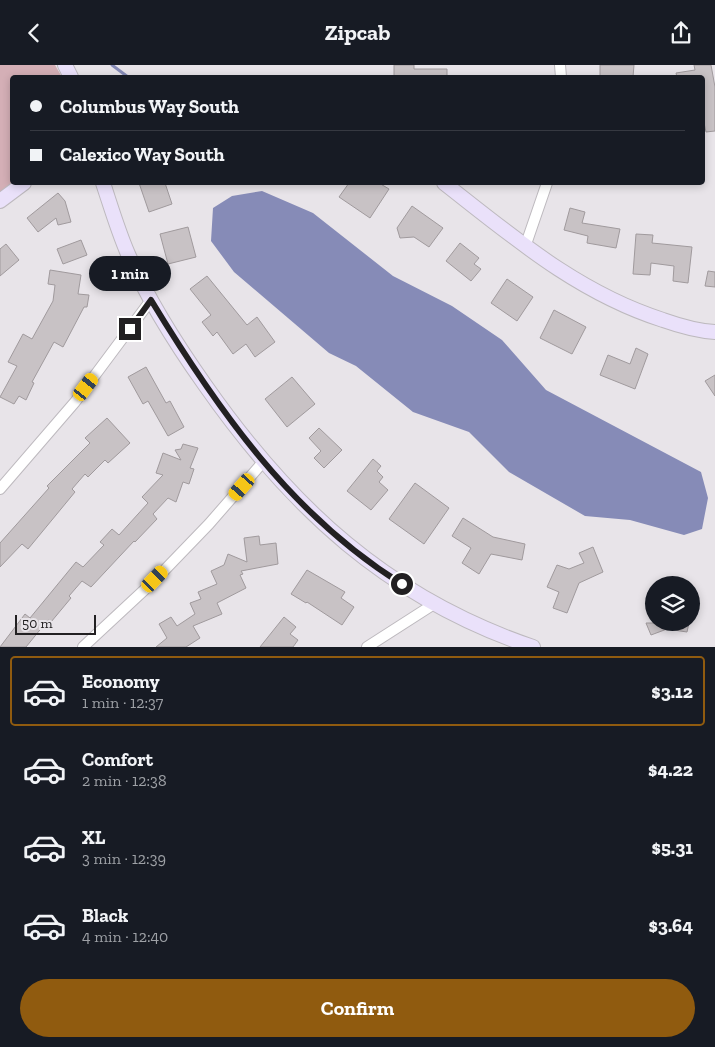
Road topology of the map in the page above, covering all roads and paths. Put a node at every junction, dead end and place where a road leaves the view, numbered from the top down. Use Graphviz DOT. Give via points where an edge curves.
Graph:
graph roads {
  1 [pos="21,185"];
  2 [pos="104,185"];
  3 [pos="447,185"];
  4 [pos="545,185"];
  5 [pos="0,201"];
  6 [pos="525,247"];
  7 [pos="151,300"];
  8 [pos="715,332"];
  9 [pos="263,462"];
  10 [pos="0,489"];
  11 [pos="434,604"];
  12 [pos="83,647"];
  13 [pos="367,647"];
  14 [pos="533,647"];
  1 -- 5 [label="street"];
  2 -- 7 [label="street" via="129,255"];
  3 -- 6 [label="street"];
  4 -- 6 [label="street"];
  6 -- 8 [label="street" via="608,298 689,329"];
  7 -- 9 [label="street" via="226,416"];
  7 -- 10 [label="street" via="75,402"];
  9 -- 11 [label="street" via="337,537 386,574"];
  9 -- 12 [label="street" via="169,566"];
  11 -- 13 [label="street"];
  11 -- 14 [label="street"];
}
